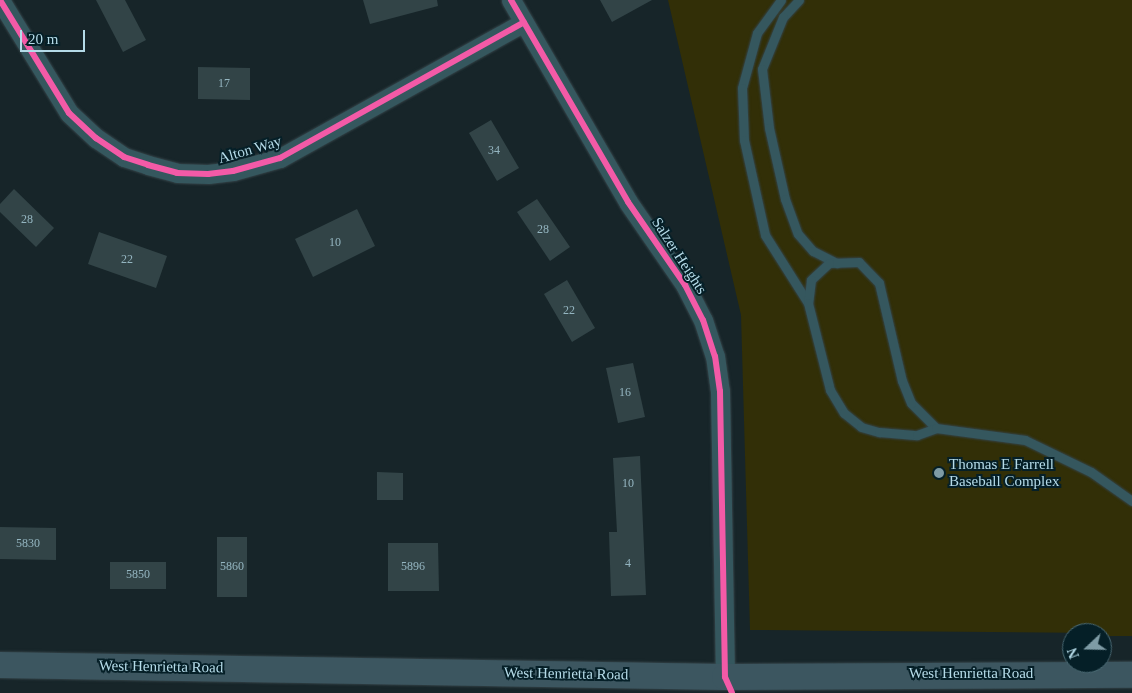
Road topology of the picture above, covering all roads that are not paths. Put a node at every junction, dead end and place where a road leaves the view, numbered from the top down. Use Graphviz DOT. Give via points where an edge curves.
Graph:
graph roads {
  1 [pos="0,0"];
  2 [pos="511,0"];
  3 [pos="781,0"];
  4 [pos="799,0"];
  5 [pos="524,22"];
  6 [pos="837,263"];
  7 [pos="808,303"];
  8 [pos="936,428"];
  9 [pos="1132,501"];
  10 [pos="0,665"];
  11 [pos="1132,675"];
  12 [pos="726,677"];
  1 -- 5 [label="street, Alton Way" via="70,113 96,138 124,157 177,173 193,174 233,171 280,158"];
  2 -- 5 [label="street, Salzer Heights"];
  3 -- 7 [label="lane" via="757,33 742,88 744,140 766,235"];
  4 -- 6 [label="lane" via="783,17 762,70 769,128 785,199 798,234 813,251"];
  5 -- 12 [label="street, Salzer Heights" via="628,202 685,285 704,320 715,356 722,444"];
  6 -- 7 [label="lane" via="829,263 811,280"];
  6 -- 8 [label="lane" via="858,262 879,283 902,380 911,403"];
  7 -- 8 [label="lane" via="830,390 844,413 861,427 879,432 917,435"];
  8 -- 9 [label="lane" via="1025,440 1092,472"];
  10 -- 12 [label="main road, West Henrietta Road"];
  11 -- 12 [label="main road, West Henrietta Road"];
}
